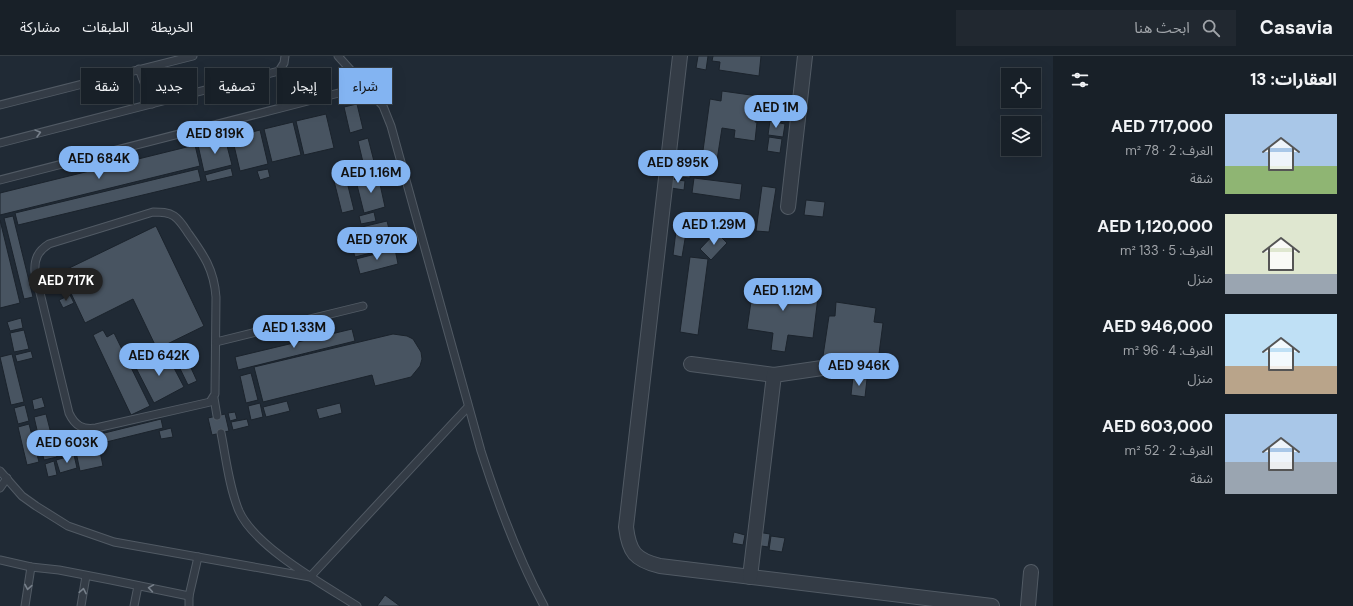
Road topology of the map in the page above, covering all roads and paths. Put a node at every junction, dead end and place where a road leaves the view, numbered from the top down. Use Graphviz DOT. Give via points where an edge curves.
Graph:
graph roads {
  1 [pos="193,56"];
  2 [pos="284,56"];
  3 [pos="338,56"];
  4 [pos="680,56"];
  5 [pos="805,56"];
  6 [pos="139,68"];
  7 [pos="349,68"];
  8 [pos="141,74"];
  9 [pos="197,92"];
  10 [pos="339,93"];
  11 [pos="152,104"];
  12 [pos="381,104"];
  13 [pos="0,105"];
  14 [pos="0,143"];
  15 [pos="0,180"];
  16 [pos="788,207"];
  17 [pos="363,306"];
  18 [pos="216,342"];
  19 [pos="691,364"];
  20 [pos="822,368"];
  21 [pos="774,375"];
  22 [pos="214,398"];
  23 [pos="467,408"];
  24 [pos="217,416"];
  25 [pos="221,433"];
  26 [pos="0,471"];
  27 [pos="7,478"];
  28 [pos="0,488"];
  29 [pos="198,557"];
  30 [pos="0,560"];
  31 [pos="32,568"];
  32 [pos="1031,572"];
  33 [pos="86,576"];
  34 [pos="310,577"];
  35 [pos="750,577"];
  36 [pos="138,586"];
  37 [pos="189,596"];
  38 [pos="25,606"];
  39 [pos="81,606"];
  40 [pos="134,606"];
  41 [pos="189,606"];
  42 [pos="357,606"];
  43 [pos="544,606"];
  44 [pos="992,606"];
  45 [pos="1028,606"];
  1 -- 6 [label="lane"];
  2 -- 9 [label="lane" via="284,63 279,71"];
  3 -- 7 [label="lane"];
  4 -- 35 [label="street" via="626,527 628,544 635,555 647,563"];
  5 -- 16 [label="street"];
  6 -- 8 [label="lane"];
  6 -- 13 [label="lane"];
  10 -- 15 [label="lane"];
  14 -- 11 [label="lane, one-way"];
  12 -- 23 [label="lane" via="391,126"];
  17 -- 18 [label="lane"];
  18 -- 22 [label="lane"];
  18 -- 22 [label="lane" via="216,292 210,268 175,216 153,212 49,244 36,255 35,272 69,413 80,427 96,428 206,403"];
  19 -- 21 [label="street"];
  20 -- 21 [label="street"];
  21 -- 35 [label="street"];
  22 -- 24 [label="lane"];
  23 -- 34 [label="lane"];
  23 -- 43 [label="lane" via="495,496 515,546"];
  25 -- 34 [label="lane" via="239,511 249,527 262,540"];
  26 -- 27 [label="lane"];
  27 -- 28 [label="lane"];
  27 -- 29 [label="lane" via="22,496 68,526 114,542"];
  29 -- 34 [label="lane"];
  29 -- 37 [label="lane"];
  30 -- 31 [label="lane"];
  31 -- 33 [label="lane"];
  31 -- 38 [label="lane, one-way"];
  32 -- 45 [label="street"];
  33 -- 36 [label="lane"];
  39 -- 33 [label="lane, one-way"];
  34 -- 42 [label="lane"];
  35 -- 44 [label="street"];
  37 -- 36 [label="lane, one-way"];
  36 -- 40 [label="lane"];
  37 -- 41 [label="lane"];
}
